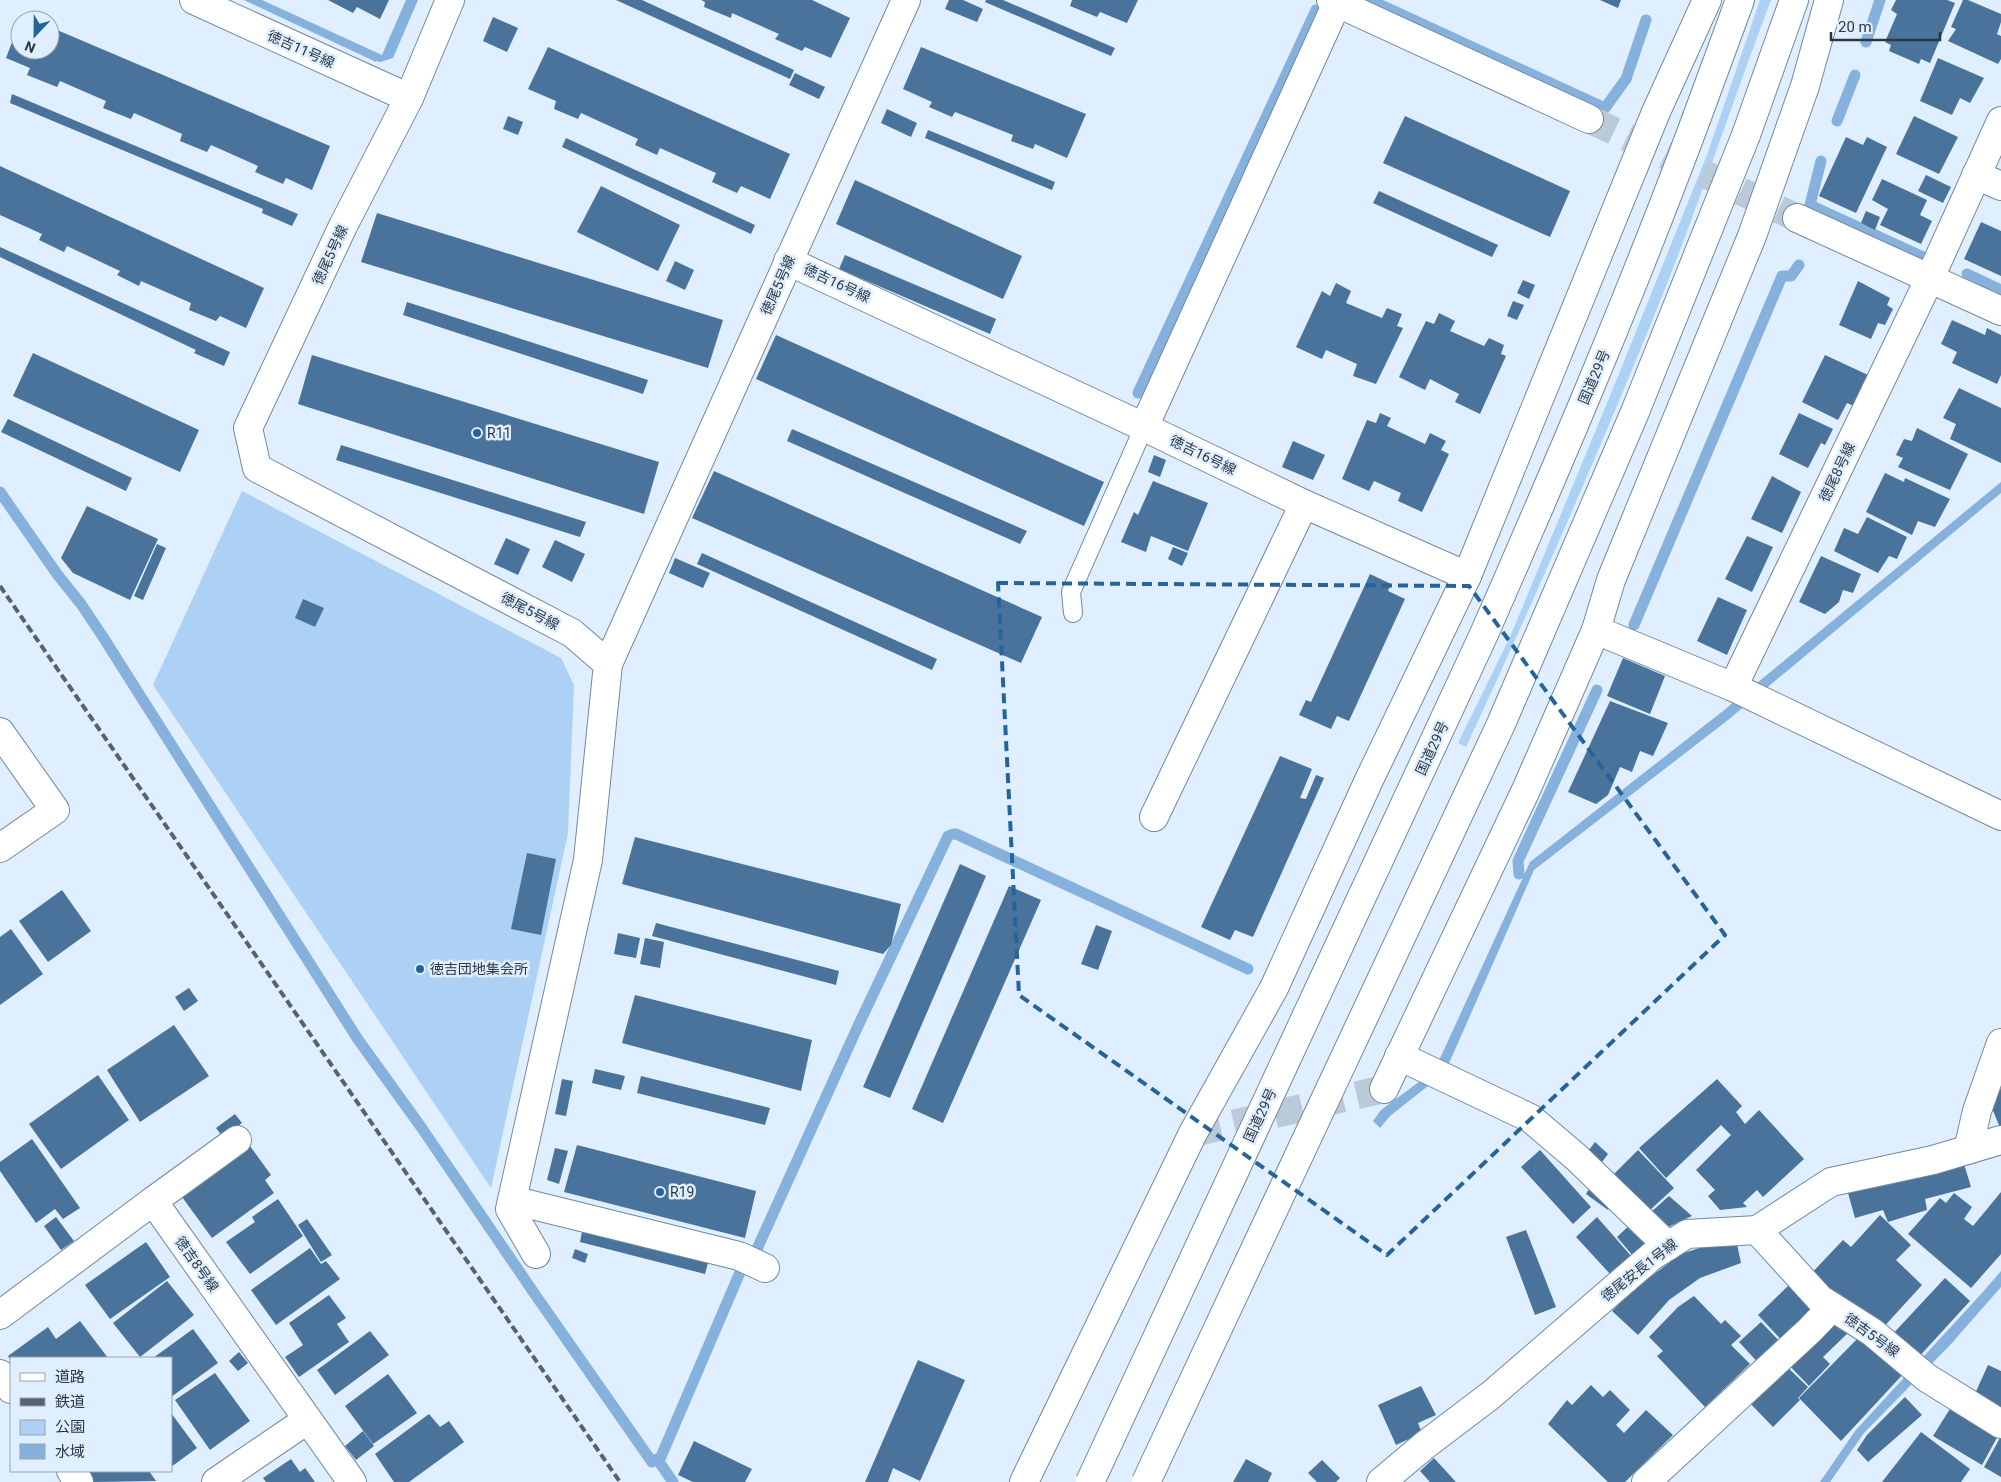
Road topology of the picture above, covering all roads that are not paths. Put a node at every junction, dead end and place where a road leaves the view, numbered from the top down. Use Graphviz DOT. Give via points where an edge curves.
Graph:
graph roads {
  1 [pos="194,0"];
  2 [pos="450,0"];
  3 [pos="906,0"];
  4 [pos="1707,0"];
  5 [pos="1740,0"];
  6 [pos="1794,0"];
  7 [pos="1828,0"];
  8 [pos="1334,1"];
  9 [pos="408,98"];
  10 [pos="1589,119"];
  11 [pos="2001,121"];
  12 [pos="1976,175"];
  13 [pos="2001,186"];
  14 [pos="1797,218"];
  15 [pos="788,261"];
  16 [pos="1929,280"];
  17 [pos="2001,312"];
  18 [pos="1144,426"];
  19 [pos="1304,504"];
  20 [pos="1467,576"];
  21 [pos="1073,613"];
  22 [pos="1596,630"];
  23 [pos="608,664"];
  24 [pos="1733,687"];
  25 [pos="0,732"];
  26 [pos="2001,816"];
  27 [pos="1154,817"];
  28 [pos="0,848"];
  29 [pos="2001,1044"];
  30 [pos="1399,1056"];
  31 [pos="1384,1088"];
  32 [pos="237,1140"];
  33 [pos="2001,1140"];
  34 [pos="1968,1150"];
  35 [pos="512,1200"];
  36 [pos="153,1201"];
  37 [pos="1757,1230"];
  38 [pos="1668,1246"];
  39 [pos="536,1254"];
  40 [pos="765,1268"];
  41 [pos="1832,1307"];
  42 [pos="0,1315"];
  43 [pos="0,1374"];
  44 [pos="10,1388"];
  45 [pos="307,1420"];
  46 [pos="2001,1424"];
  47 [pos="216,1482"];
  48 [pos="352,1482"];
  49 [pos="1024,1482"];
  50 [pos="1090,1482"];
  51 [pos="1146,1482"];
  52 [pos="1381,1482"];
  53 [pos="1646,1482"];
  1 -- 9 [label="main road, 徳吉11号線"];
  2 -- 9 [label="main road, 徳尾5号線"];
  3 -- 15 [label="main road, 徳尾5号線"];
  4 -- 20 [label="main road" via="1656,112"];
  5 -- 50 [label="main road, 国道29号, bridge" via="1617,322 1484,634"];
  6 -- 51 [label="main road, bridge" via="1746,135 1635,412 1501,724"];
  7 -- 22 [label="main road" via="1805,86 1755,227 1610,580"];
  8 -- 10 [label="main road"];
  8 -- 18 [label="main road"];
  9 -- 23 [label="main road, 徳尾5号線" via="343,226 248,428 257,468 572,633"];
  11 -- 12 [label="main road, 徳尾8号線"];
  12 -- 13 [label="main road"];
  12 -- 16 [label="main road, 徳尾8号線"];
  14 -- 16 [label="main road"];
  15 -- 18 [label="main road, 徳吉16号線"];
  15 -- 23 [label="main road, 徳尾5号線"];
  16 -- 17 [label="main road"];
  16 -- 24 [label="main road, 徳尾8号線"];
  18 -- 19 [label="main road, 徳吉16号線"];
  18 -- 21 [label="lane" via="1071,592"];
  19 -- 20 [label="main road, 徳吉16号線"];
  19 -- 27 [label="main road"];
  20 -- 49 [label="main road" via="1274,988 1193,1133"];
  22 -- 24 [label="main road"];
  22 -- 30 [label="main road" via="1526,790"];
  23 -- 35 [label="main road" via="588,860"];
  24 -- 26 [label="main road"];
  25 -- 28 [label="main road" via="55,810"];
  29 -- 34 [label="main road" via="1977,1111"];
  30 -- 31 [label="main road"];
  30 -- 38 [label="main road" via="1530,1118 1576,1156"];
  32 -- 36 [label="main road"];
  33 -- 34 [label="main road, 徳尾安長1号線"];
  34 -- 37 [label="main road, 徳尾安長1号線" via="1831,1182"];
  35 -- 39 [label="main road" via="510,1209"];
  35 -- 40 [label="main road" via="739,1256"];
  36 -- 42 [label="main road"];
  36 -- 45 [label="main road, 徳吉8号線"];
  37 -- 38 [label="main road, 徳尾安長1号線" via="1687,1234"];
  37 -- 41 [label="main road, 徳吉5号線" via="1820,1299"];
  38 -- 52 [label="main road, 徳尾安長1号線"];
  41 -- 46 [label="main road, 徳吉5号線" via="1872,1332 1927,1378"];
  41 -- 53 [label="main road"];
  43 -- 44 [label="main road"];
  45 -- 47 [label="main road"];
  45 -- 48 [label="main road, 徳吉8号線"];
}
